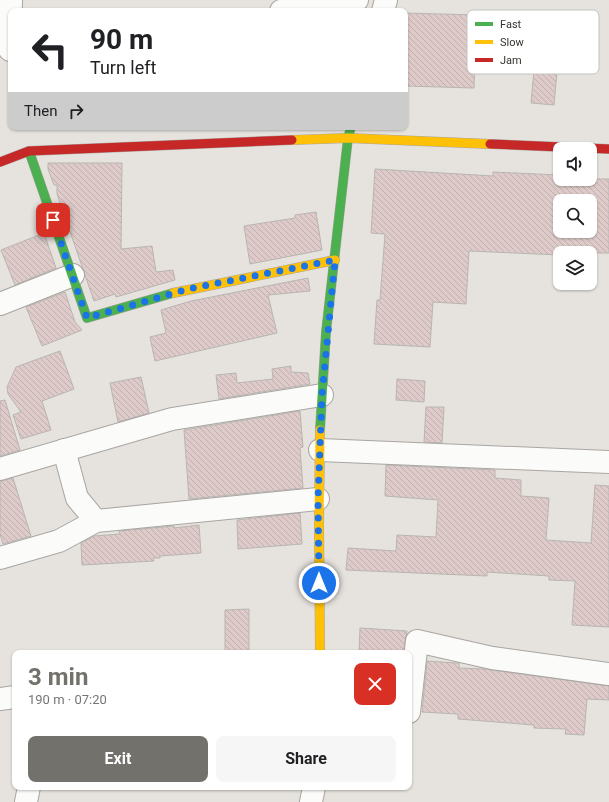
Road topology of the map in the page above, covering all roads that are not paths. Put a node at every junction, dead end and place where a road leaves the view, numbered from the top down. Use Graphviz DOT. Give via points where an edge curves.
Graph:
graph roads {
  1 [pos="357,0"];
  2 [pos="302,8"];
  3 [pos="8,38"];
  4 [pos="7,51"];
  5 [pos="350,130"];
  6 [pos="348,138"];
  7 [pos="609,149"];
  8 [pos="29,151"];
  9 [pos="0,162"];
  10 [pos="335,260"];
  11 [pos="73,275"];
  12 [pos="0,304"];
  13 [pos="322,395"];
  14 [pos="64,450"];
  15 [pos="320,450"];
  16 [pos="609,462"];
  17 [pos="0,469"];
  18 [pos="318,499"];
  19 [pos="96,521"];
  20 [pos="0,558"];
  21 [pos="320,650"];
  22 [pos="609,674"];
  23 [pos="412,688"];
  24 [pos="12,697"];
  25 [pos="0,699"];
  26 [pos="28,790"];
  27 [pos="313,790"];
  28 [pos="26,802"];
  29 [pos="311,802"];
  1 -- 2 [label="street"];
  3 -- 4 [label="street"];
  5 -- 6 [label="street"];
  6 -- 7 [label="street"];
  6 -- 8 [label="street"];
  6 -- 10 [label="street"];
  8 -- 9 [label="street"];
  8 -- 11 [label="street"];
  10 -- 11 [label="street" via="188,289 87,318"];
  10 -- 13 [label="street"];
  11 -- 12 [label="street"];
  13 -- 14 [label="street" via="172,419"];
  13 -- 15 [label="street"];
  14 -- 17 [label="street"];
  14 -- 19 [label="street" via="77,498"];
  15 -- 16 [label="street"];
  15 -- 18 [label="street"];
  18 -- 19 [label="street"];
  18 -- 21 [label="street"];
  19 -- 20 [label="street" via="59,541"];
  22 -- 23 [label="street" via="492,658 418,641"];
  24 -- 25 [label="street"];
  26 -- 28 [label="street"];
  27 -- 29 [label="street"];
}
